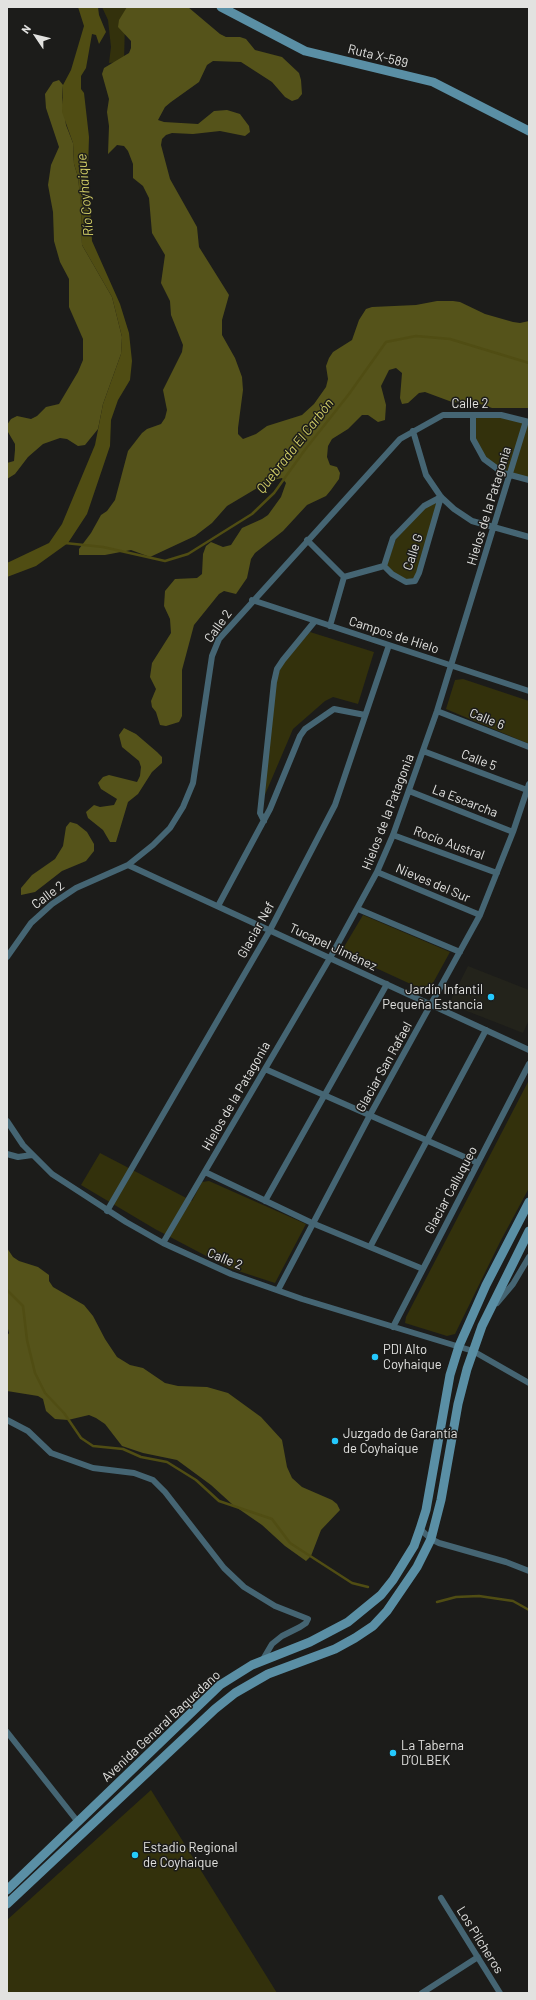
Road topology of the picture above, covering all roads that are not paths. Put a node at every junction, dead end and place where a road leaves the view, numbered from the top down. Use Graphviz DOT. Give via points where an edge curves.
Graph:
graph roads {
  1 [pos="221,7"];
  2 [pos="529,131"];
  3 [pos="472,415"];
  4 [pos="528,421"];
  5 [pos="413,431"];
  6 [pos="510,475"];
  7 [pos="529,480"];
  8 [pos="441,498"];
  9 [pos="494,528"];
  10 [pos="529,537"];
  11 [pos="307,540"];
  12 [pos="384,566"];
  13 [pos="344,577"];
  14 [pos="252,600"];
  15 [pos="315,621"];
  16 [pos="330,626"];
  17 [pos="389,645"];
  18 [pos="452,665"];
  19 [pos="529,691"];
  20 [pos="437,711"];
  21 [pos="365,715"];
  22 [pos="529,747"];
  23 [pos="423,751"];
  24 [pos="528,787"];
  25 [pos="409,791"];
  26 [pos="264,821"];
  27 [pos="513,832"];
  28 [pos="393,835"];
  29 [pos="128,865"];
  30 [pos="377,872"];
  31 [pos="497,873"];
  32 [pos="218,906"];
  33 [pos="358,909"];
  34 [pos="480,915"];
  35 [pos="270,930"];
  36 [pos="460,952"];
  37 [pos="7,956"];
  38 [pos="330,958"];
  39 [pos="386,984"];
  40 [pos="431,1004"];
  41 [pos="486,1030"];
  42 [pos="529,1050"];
  43 [pos="529,1064"];
  44 [pos="264,1069"];
  45 [pos="324,1095"];
  46 [pos="370,1115"];
  47 [pos="7,1121"];
  48 [pos="428,1140"];
  49 [pos="7,1154"];
  50 [pos="32,1155"];
  51 [pos="478,1162"];
  52 [pos="205,1172"];
  53 [pos="265,1201"];
  54 [pos="529,1202"];
  55 [pos="107,1210"];
  56 [pos="312,1223"];
  57 [pos="529,1231"];
  58 [pos="163,1243"];
  59 [pos="370,1247"];
  60 [pos="529,1257"];
  61 [pos="423,1269"];
  62 [pos="278,1290"];
  63 [pos="482,1326"];
  64 [pos="393,1327"];
  65 [pos="459,1346"];
  66 [pos="473,1351"];
  67 [pos="529,1383"];
  68 [pos="7,1420"];
  69 [pos="420,1529"];
  70 [pos="431,1539"];
  71 [pos="529,1571"];
  72 [pos="262,1661"];
  73 [pos="7,1732"];
  74 [pos="78,1822"];
  75 [pos="7,1890"];
  76 [pos="441,1898"];
  77 [pos="7,1904"];
  78 [pos="478,1957"];
  79 [pos="422,1993"];
  80 [pos="500,1993"];
  1 -- 2 [label="main road, Ruta X-589" via="305,51 433,82"];
  3 -- 4 [label="street, Calle 2" via="501,415"];
  3 -- 5 [label="street, Calle 2" via="443,415"];
  3 -- 6 [label="street" via="473,439 480,453 496,469"];
  4 -- 6 [label="street, Hielos de la Patagonia"];
  5 -- 8 [label="street" via="426,475"];
  5 -- 11 [label="street, Calle 2" via="400,439"];
  6 -- 7 [label="street"];
  6 -- 9 [label="street, Hielos de la Patagonia"];
  8 -- 9 [label="street" via="472,521"];
  8 -- 12 [label="street, Calle G" via="424,506 393,538"];
  8 -- 12 [label="street, Calle G" via="415,580 406,582"];
  9 -- 10 [label="street"];
  9 -- 18 [label="street, Hielos de la Patagonia"];
  11 -- 13 [label="street"];
  11 -- 14 [label="street, Calle 2"];
  12 -- 13 [label="street"];
  13 -- 16 [label="street"];
  14 -- 15 [label="street, Campos de Hielo"];
  14 -- 29 [label="street, Calle 2" via="228,626 213,651 193,783 183,807 162,837"];
  15 -- 16 [label="street, Campos de Hielo"];
  15 -- 26 [label="street" via="283,660 274,682 260,813"];
  16 -- 17 [label="street, Campos de Hielo"];
  17 -- 18 [label="street, Campos de Hielo"];
  17 -- 21 [label="street, Glaciar Nef"];
  18 -- 19 [label="street, Campos de Hielo"];
  18 -- 20 [label="street, Hielos de la Patagonia"];
  20 -- 22 [label="street, Calle 6"];
  20 -- 23 [label="street, Hielos de la Patagonia"];
  21 -- 26 [label="street" via="334,709 305,729"];
  21 -- 35 [label="street, Glaciar Nef" via="335,804"];
  23 -- 24 [label="street, Calle 5"];
  23 -- 25 [label="street, Hielos de la Patagonia"];
  24 -- 27 [label="street, Glaciar San Rafael"];
  25 -- 27 [label="street, La Escarcha"];
  25 -- 28 [label="street, Hielos de la Patagonia"];
  26 -- 32 [label="street"];
  27 -- 31 [label="street, Glaciar San Rafael"];
  28 -- 30 [label="street, Hielos de la Patagonia"];
  28 -- 31 [label="street, Rocío Austral"];
  29 -- 32 [label="street, Tucapel Jiménez"];
  29 -- 37 [label="street, Calle 2" via="76,888 52,904 31,923"];
  30 -- 33 [label="street, Hielos de la Patagonia"];
  30 -- 34 [label="street, Nieves del Sur"];
  31 -- 34 [label="street, Glaciar San Rafael"];
  32 -- 35 [label="street, Tucapel Jiménez"];
  33 -- 36 [label="street"];
  33 -- 38 [label="street, Hielos de la Patagonia"];
  34 -- 36 [label="street, Glaciar San Rafael"];
  35 -- 38 [label="street, Tucapel Jiménez"];
  35 -- 55 [label="street, Glaciar Nef"];
  36 -- 40 [label="street, Glaciar San Rafael"];
  38 -- 39 [label="street, Tucapel Jiménez"];
  38 -- 44 [label="street, Hielos de la Patagonia"];
  39 -- 40 [label="street, Tucapel Jiménez"];
  39 -- 45 [label="street"];
  40 -- 41 [label="street, Tucapel Jiménez"];
  40 -- 46 [label="street, Glaciar San Rafael"];
  41 -- 42 [label="street, Tucapel Jiménez"];
  41 -- 48 [label="street"];
  43 -- 51 [label="street, Glaciar Calluqueo"];
  44 -- 45 [label="street"];
  44 -- 52 [label="street, Hielos de la Patagonia"];
  45 -- 46 [label="street"];
  45 -- 53 [label="street"];
  46 -- 48 [label="street"];
  46 -- 56 [label="street, Glaciar San Rafael"];
  47 -- 50 [label="street, Calle 2"];
  48 -- 51 [label="street"];
  48 -- 59 [label="street"];
  49 -- 50 [label="street" via="18,1157"];
  50 -- 55 [label="street, Calle 2" via="52,1174"];
  51 -- 61 [label="street, Glaciar Calluqueo"];
  52 -- 53 [label="street"];
  52 -- 58 [label="street, Hielos de la Patagonia"];
  53 -- 56 [label="street"];
  54 -- 65 [label="main road, Avenida General Baquedano" via="486,1285"];
  55 -- 58 [label="street, Calle 2"];
  56 -- 59 [label="street"];
  56 -- 62 [label="street, Glaciar San Rafael"];
  57 -- 63 [label="main road, Avenida General Baquedano"];
  58 -- 62 [label="street, Calle 2" via="225,1272"];
  59 -- 61 [label="street"];
  60 -- 63 [label="street, Avenida General Baquedano"];
  61 -- 64 [label="street, Glaciar Calluqueo"];
  62 -- 64 [label="street, Calle 2"];
  63 -- 66 [label="main road, Avenida General Baquedano"];
  64 -- 65 [label="street, Calle 2"];
  65 -- 66 [label="street, Calle 2"];
  65 -- 69 [label="main road, Avenida General Baquedano" via="449,1382 426,1510"];
  66 -- 67 [label="street, Calle 2"];
  66 -- 70 [label="main road, Avenida General Baquedano" via="461,1391 441,1500"];
  68 -- 72 [label="street" via="28,1431 52,1453 93,1468 134,1473 153,1480 224,1568 244,1587 276,1606 308,1619 300,1628 272,1644"];
  69 -- 70 [label="street"];
  69 -- 72 [label="main road, Avenida General Baquedano" via="414,1546 393,1580 367,1608 332,1632"];
  70 -- 71 [label="street"];
  70 -- 77 [label="main road, Avenida General Baquedano" via="405,1586 387,1611 372,1626 335,1649 268,1674 235,1693"];
  72 -- 74 [label="main road, Avenida General Baquedano" via="240,1672 210,1694"];
  73 -- 74 [label="street"];
  74 -- 75 [label="main road, Avenida General Baquedano"];
  76 -- 78 [label="street, Los Pilcheros"];
  78 -- 79 [label="street"];
  78 -- 80 [label="street, Los Pilcheros"];
}
